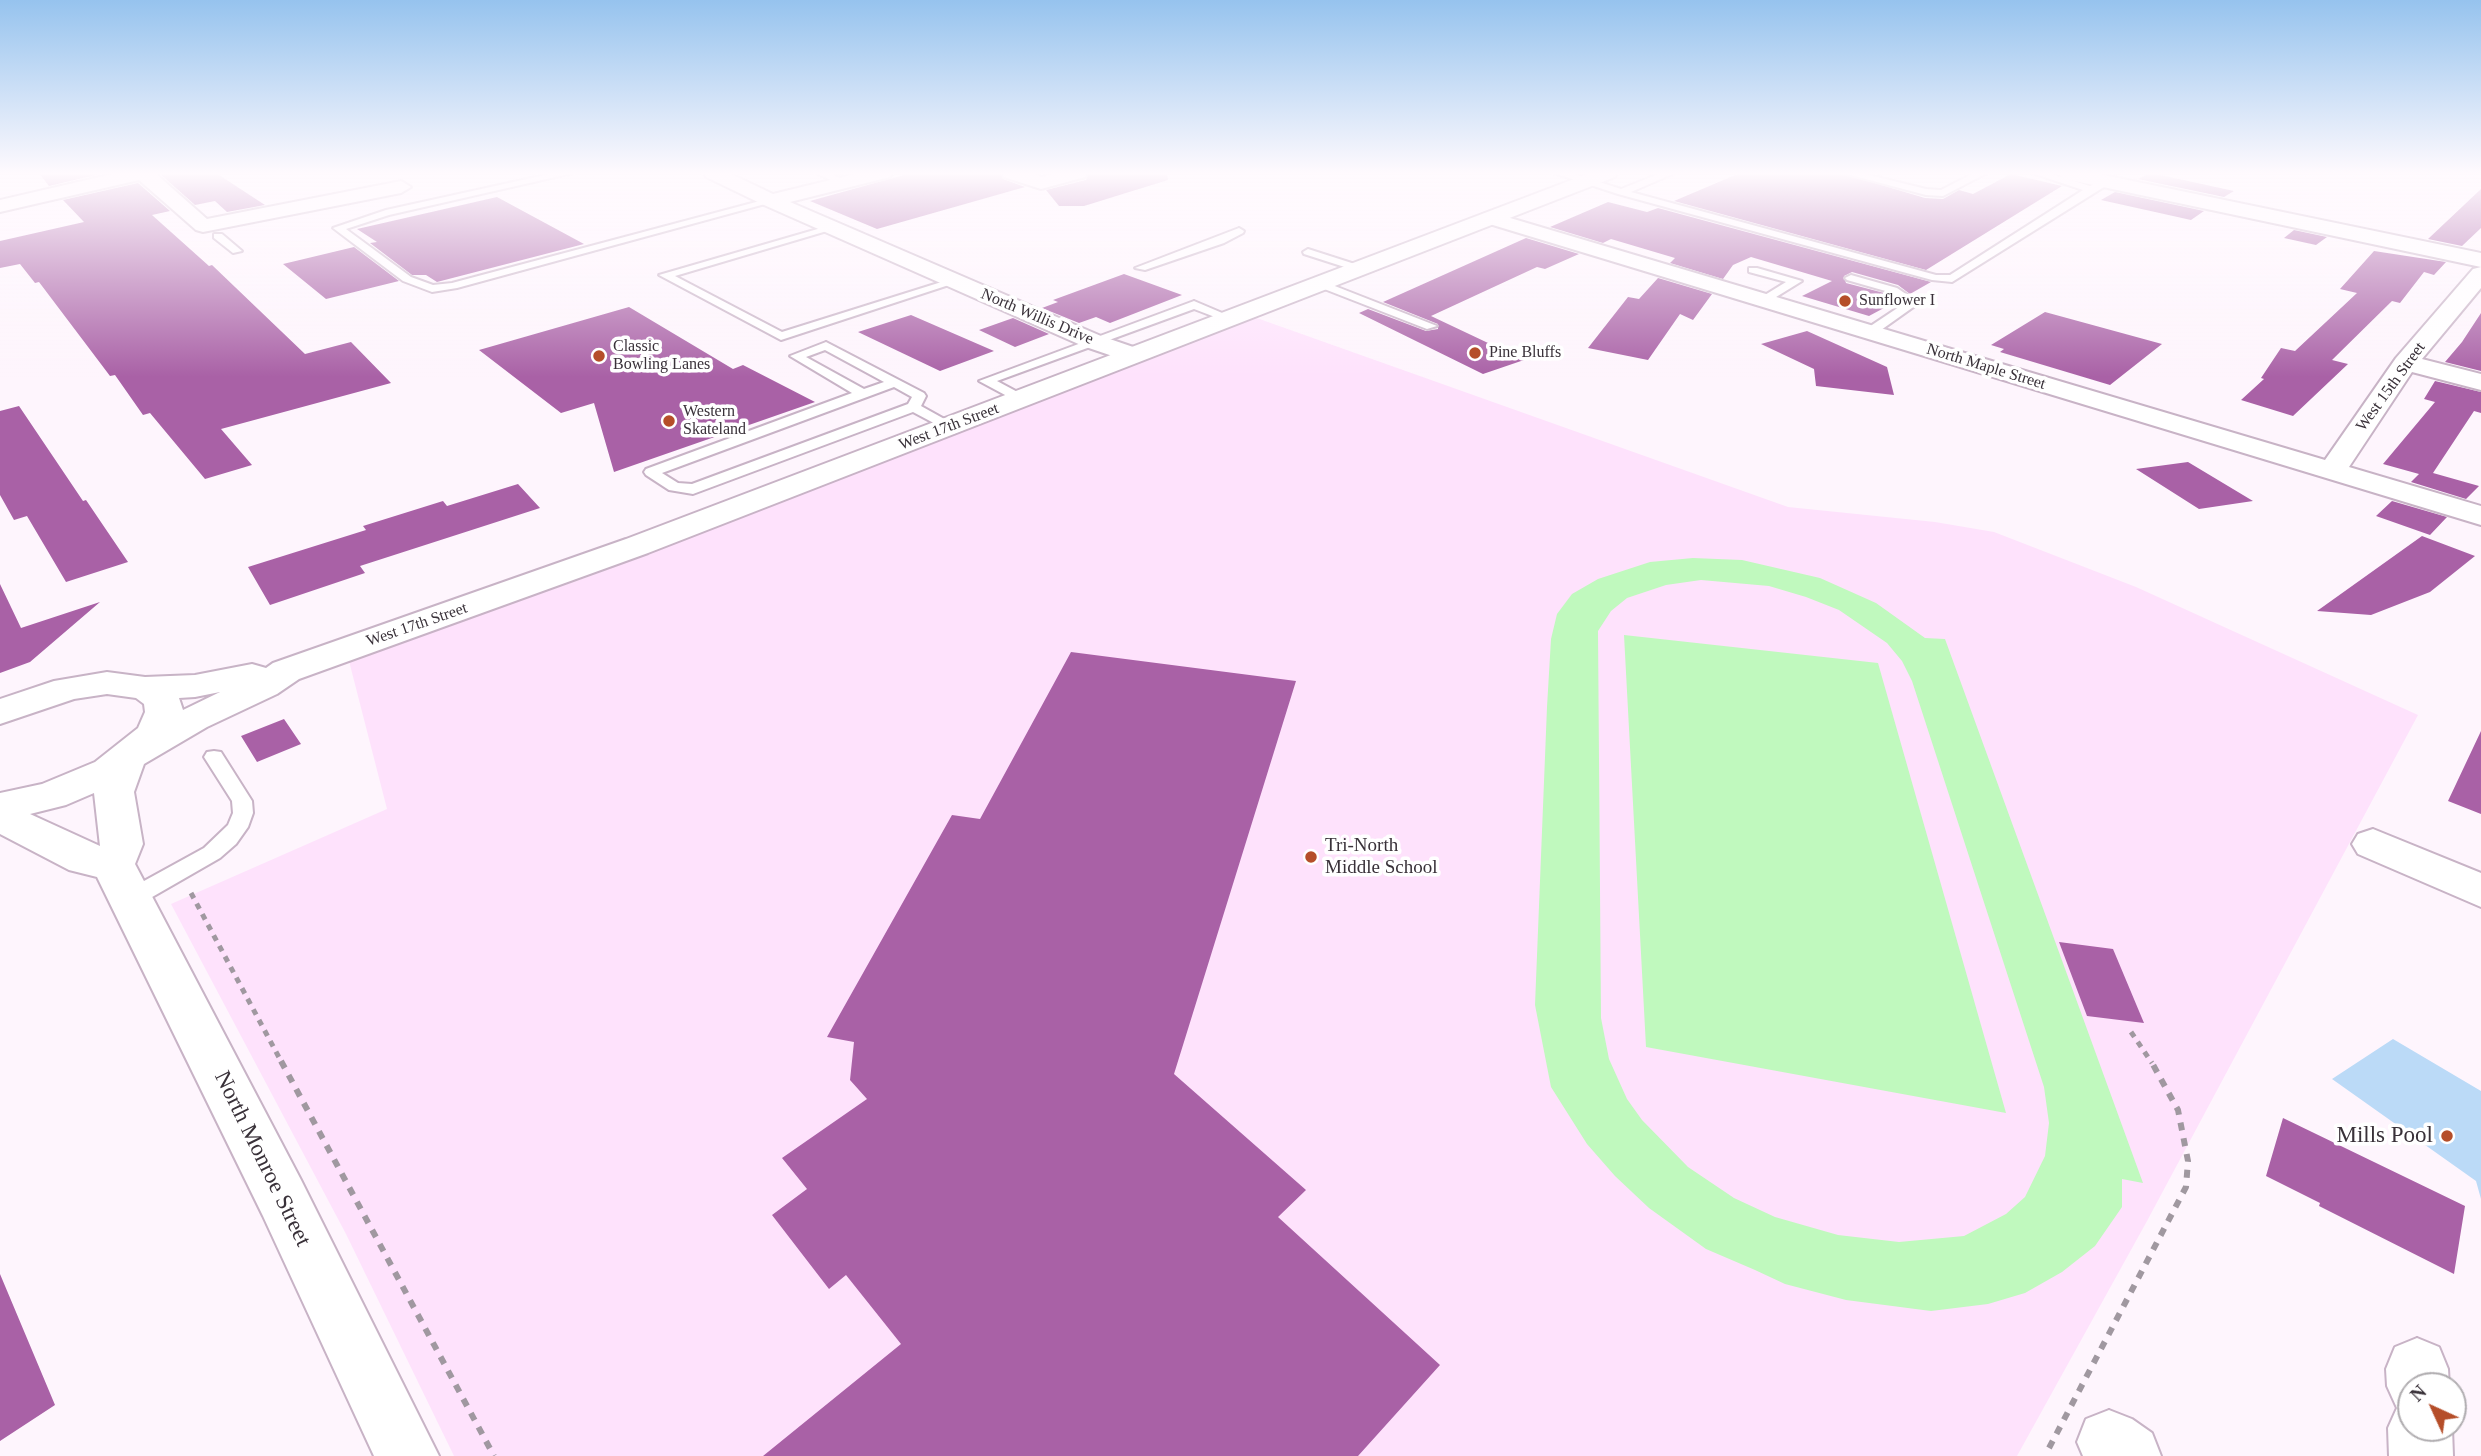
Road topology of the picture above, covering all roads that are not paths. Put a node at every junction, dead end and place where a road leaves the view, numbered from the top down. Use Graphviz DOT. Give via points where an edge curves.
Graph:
graph roads {
  1 [pos="224,241"];
  2 [pos="356,241"];
  3 [pos="622,241"];
  4 [pos="786,241"];
  5 [pos="862,241"];
  6 [pos="1220,241"];
  7 [pos="1429,241"];
  8 [pos="1567,241"];
  9 [pos="1800,241"];
  10 [pos="2012,241"];
  11 [pos="2391,241"];
  12 [pos="237,251"];
  13 [pos="1308,252"];
  14 [pos="2481,260"];
  15 [pos="1141,268"];
  16 [pos="1357,268"];
  17 [pos="1753,270"];
  18 [pos="2481,274"];
  19 [pos="1851,278"];
  20 [pos="955,281"];
  21 [pos="1318,283"];
  22 [pos="1764,300"];
  23 [pos="1228,318"];
  24 [pos="1431,326"];
  25 [pos="1870,332"];
  26 [pos="1092,341"];
  27 [pos="1133,355"];
  28 [pos="2404,363"];
  29 [pos="895,382"];
  30 [pos="2481,382"];
  31 [pos="863,394"];
  32 [pos="1020,399"];
  33 [pos="914,407"];
  34 [pos="950,426"];
  35 [pos="2332,471"];
  36 [pos="2481,516"];
  37 [pos="286,671"];
  38 [pos="145,688"];
  39 [pos="6,709"];
  40 [pos="131,756"];
  41 [pos="214,757"];
  42 [pos="0,807"];
  43 [pos="0,816"];
  44 [pos="2373,844"];
  45 [pos="122,881"];
  46 [pos="2481,891"];
  47 [pos="407,1456"];
  1 -- 12 [label="lane"];
  2 -- 3 [label="lane" via="407,279 432,289"];
  4 -- 20 [label="lane" via="665,275 781,336"];
  5 -- 20 [label="street, North Willis Drive"];
  6 -- 15 [label="lane"];
  7 -- 16 [label="street, West 17th Street"];
  8 -- 22 [label="street, North Maple Street"];
  9 -- 10 [label="lane" via="1952,279"];
  11 -- 14 [label="street"];
  13 -- 16 [label="lane"];
  16 -- 21 [label="street, West 17th Street"];
  17 -- 22 [label="lane" via="1796,281"];
  18 -- 28 [label="street, West 15th Street"];
  19 -- 25 [label="lane" via="1894,290 1913,303"];
  20 -- 26 [label="street, North Willis Drive"];
  21 -- 23 [label="street, West 17th Street"];
  21 -- 24 [label="lane"];
  22 -- 25 [label="street, North Maple Street"];
  23 -- 26 [label="lane" via="1194,305"];
  23 -- 27 [label="street, West 17th Street"];
  25 -- 35 [label="street, North Maple Street"];
  26 -- 27 [label="street, North Willis Drive"];
  26 -- 32 [label="lane" via="986,381"];
  27 -- 32 [label="street, West 17th Street"];
  28 -- 30 [label="street"];
  28 -- 35 [label="street, West 15th Street"];
  29 -- 31 [label="lane"];
  29 -- 31 [label="lane" via="826,346 796,356"];
  29 -- 33 [label="lane" via="919,396"];
  31 -- 33 [label="lane" via="652,472 674,487 694,489"];
  32 -- 34 [label="street, West 17th Street"];
  33 -- 34 [label="lane"];
  34 -- 37 [label="street, West 17th Street" via="566,573"];
  35 -- 36 [label="street, North Maple Street"];
  37 -- 38 [label="street, West 17th Street" via="195,686"];
  37 -- 40 [label="street, West 17th Street"];
  38 -- 39 [label="street, West 17th Street" via="121,683 91,685"];
  38 -- 40 [label="street" via="163,702 164,712 161,724"];
  40 -- 42 [label="street, West 17th Street" via="62,792"];
  40 -- 45 [label="street" via="117,776 114,792"];
  41 -- 45 [label="lane" via="242,802 243,813 229,839 180,872"];
  43 -- 45 [label="street"];
  44 -- 46 [label="street"];
  45 -- 47 [label="street, North Monroe Street"];
}
